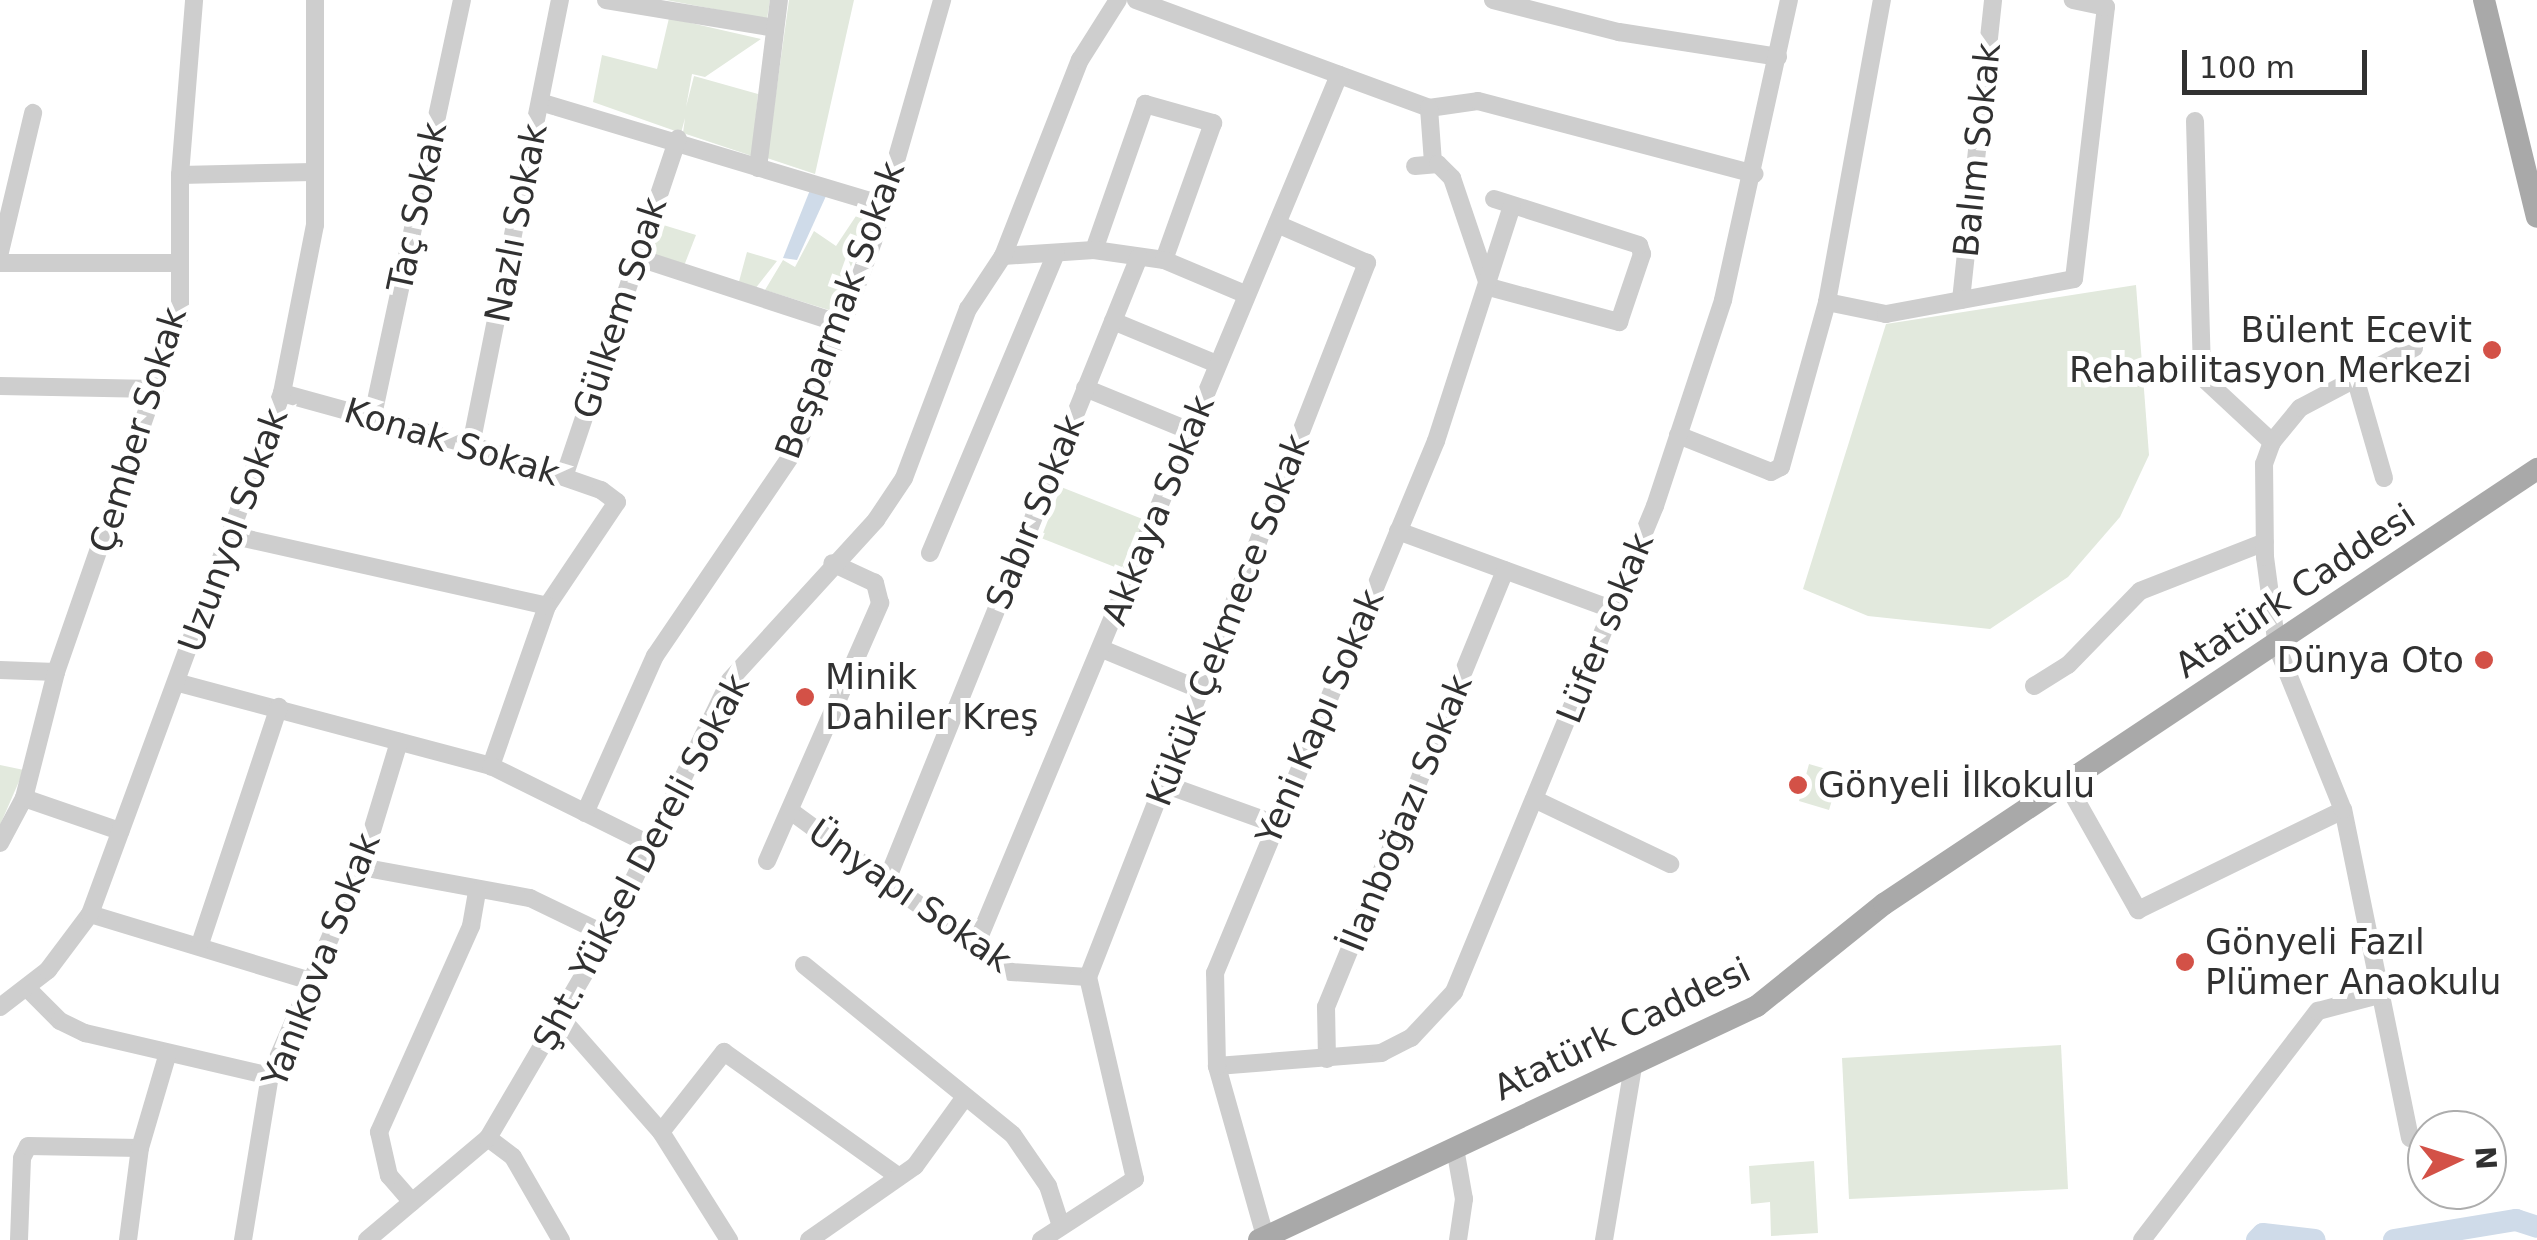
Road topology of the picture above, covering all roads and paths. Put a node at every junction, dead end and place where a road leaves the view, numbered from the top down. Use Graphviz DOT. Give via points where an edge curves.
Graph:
graph roads {
  1 [pos="194,0"];
  2 [pos="315,0"];
  3 [pos="462,0"];
  4 [pos="560,0"];
  5 [pos="606,0"];
  6 [pos="778,0"];
  7 [pos="942,0"];
  8 [pos="1118,0"];
  9 [pos="1136,0"];
  10 [pos="1493,0"];
  11 [pos="1788,0"];
  12 [pos="1882,0"];
  13 [pos="1994,0"];
  14 [pos="2073,0"];
  15 [pos="2484,0"];
  16 [pos="774,28"];
  17 [pos="1778,57"];
  18 [pos="1339,75"];
  19 [pos="540,102"];
  20 [pos="1429,108"];
  21 [pos="33,113"];
  22 [pos="2195,121"];
  23 [pos="678,140"];
  24 [pos="758,168"];
  25 [pos="313,172"];
  26 [pos="1754,174"];
  27 [pos="180,175"];
  28 [pos="884,204"];
  29 [pos="2537,217"];
  30 [pos="1277,224"];
  31 [pos="1094,250"];
  32 [pos="0,252"];
  33 [pos="1056,252"];
  34 [pos="1002,256"];
  35 [pos="1139,256"];
  36 [pos="636,257"];
  37 [pos="1164,260"];
  38 [pos="0,263"];
  39 [pos="180,264"];
  40 [pos="1489,286"];
  41 [pos="1246,294"];
  42 [pos="1961,300"];
  43 [pos="1826,302"];
  44 [pos="1112,321"];
  45 [pos="838,324"];
  46 [pos="2414,348"];
  47 [pos="1217,364"];
  48 [pos="2356,380"];
  49 [pos="0,386"];
  50 [pos="1086,388"];
  51 [pos="155,389"];
  52 [pos="282,394"];
  53 [pos="373,415"];
  54 [pos="1190,431"];
  55 [pos="1678,435"];
  56 [pos="2272,442"];
  57 [pos="470,445"];
  58 [pos="2537,468"];
  59 [pos="564,476"];
  60 [pos="2384,478"];
  61 [pos="1398,531"];
  62 [pos="230,535"];
  63 [pos="2265,542"];
  64 [pos="930,553"];
  65 [pos="832,564"];
  66 [pos="1505,570"];
  67 [pos="546,606"];
  68 [pos="1614,610"];
  69 [pos="2277,647"];
  70 [pos="1102,649"];
  71 [pos="0,670"];
  72 [pos="56,672"];
  73 [pos="178,683"];
  74 [pos="2034,686"];
  75 [pos="1200,690"];
  76 [pos="279,706"];
  77 [pos="399,742"];
  78 [pos="492,766"];
  79 [pos="1164,784"];
  80 [pos="2067,784"];
  81 [pos="24,798"];
  82 [pos="1534,800"];
  83 [pos="2344,810"];
  84 [pos="792,812"];
  85 [pos="585,813"];
  86 [pos="1274,824"];
  87 [pos="120,831"];
  88 [pos="0,842"];
  89 [pos="651,846"];
  90 [pos="767,861"];
  91 [pos="1670,864"];
  92 [pos="361,868"];
  93 [pos="887,880"];
  94 [pos="478,892"];
  95 [pos="90,914"];
  96 [pos="607,935"];
  97 [pos="200,944"];
  98 [pos="976,945"];
  99 [pos="804,965"];
  100 [pos="1088,977"];
  101 [pos="312,981"];
  102 [pos="28,990"];
  103 [pos="2379,995"];
  104 [pos="0,1007"];
  105 [pos="561,1018"];
  106 [pos="168,1053"];
  107 [pos="1328,1059"];
  108 [pos="1218,1066"];
  109 [pos="1633,1067"];
  110 [pos="270,1076"];
  111 [pos="965,1097"];
  112 [pos="2407,1124"];
  113 [pos="661,1132"];
  114 [pos="488,1138"];
  115 [pos="140,1148"];
  116 [pos="1455,1148"];
  117 [pos="900,1177"];
  118 [pos="412,1202"];
  119 [pos="1062,1226"];
  120 [pos="1262,1238"];
  121 [pos="19,1240"];
  122 [pos="128,1240"];
  123 [pos="243,1240"];
  124 [pos="366,1240"];
  125 [pos="562,1240"];
  126 [pos="729,1240"];
  127 [pos="809,1240"];
  128 [pos="1041,1240"];
  129 [pos="1458,1240"];
  130 [pos="1604,1240"];
  131 [pos="2142,1240"];
  1 -- 27 [label="street, Çember Sokak"];
  2 -- 25 [label="street, Uzunyol Sokak"];
  3 -- 53 [label="street, Taç Sokak"];
  4 -- 19 [label="street, Nazlı Sokak"];
  5 -- 16 [label="street"];
  6 -- 16 [label="street"];
  7 -- 28 [label="street, Beşparmak Sokak"];
  8 -- 34 [label="street, Şht. Yüksel Dereli Sokak" via="1080,60"];
  9 -- 18 [label="street"];
  10 -- 17 [label="street" via="1619,32"];
  11 -- 17 [label="street, Lüfer sokak"];
  12 -- 43 [label="street"];
  13 -- 42 [label="street, Balım Sokak"];
  14 -- 42 [label="street" via="2106,7 2074,280"];
  15 -- 29 [label="main road"];
  16 -- 24 [label="street"];
  17 -- 26 [label="street, Lüfer sokak"];
  18 -- 20 [label="street"];
  18 -- 30 [label="street, Akkaya Sokak"];
  19 -- 23 [label="street"];
  19 -- 57 [label="street, Nazlı Sokak"];
  20 -- 26 [label="street" via="1478,102"];
  20 -- 40 [label="street" via="1424,164 1452,178"];
  21 -- 32 [label="street"];
  22 -- 56 [label="street" via="2202,377"];
  23 -- 24 [label="street"];
  23 -- 36 [label="street, Gülkem Soak"];
  24 -- 28 [label="street"];
  25 -- 27 [label="street"];
  25 -- 52 [label="street, Uzunyol Sokak" via="315,225"];
  26 -- 55 [label="street, Lüfer sokak"];
  27 -- 39 [label="street, Çember Sokak"];
  28 -- 45 [label="street, Beşparmak Sokak"];
  30 -- 41 [label="street, Akkaya Sokak"];
  30 -- 75 [label="street, Kükük Çekmece Sokak" via="1368,263"];
  31 -- 33 [label="street"];
  31 -- 35 [label="street"];
  31 -- 37 [label="street" via="1145,104 1213,124"];
  33 -- 34 [label="street"];
  33 -- 64 [label="street"];
  34 -- 65 [label="street, Şht. Yüksel Dereli Sokak" via="968,308 904,478 876,520"];
  35 -- 37 [label="street"];
  35 -- 44 [label="street, Sabır Sokak"];
  36 -- 45 [label="street"];
  36 -- 59 [label="street, Gülkem Soak"];
  37 -- 41 [label="street"];
  38 -- 39 [label="street"];
  39 -- 51 [label="street, Çember Sokak" via="180,315"];
  40 -- 40 [label="street, Yeni Kapı Sokak" via="1619,322 1642,254 1639,245 1503,203"];
  40 -- 61 [label="street, Yeni Kapı Sokak"];
  41 -- 47 [label="street, Akkaya Sokak"];
  42 -- 43 [label="street" via="1886,314"];
  43 -- 55 [label="street" via="1781,467 1771,472"];
  44 -- 47 [label="street"];
  44 -- 50 [label="street, Sabır Sokak"];
  45 -- 85 [label="street, Beşparmak Sokak" via="797,447 654,656"];
  46 -- 48 [label="street"];
  47 -- 54 [label="street, Akkaya Sokak"];
  48 -- 56 [label="street" via="2300,408"];
  48 -- 60 [label="street"];
  49 -- 51 [label="street"];
  50 -- 54 [label="street"];
  50 -- 93 [label="street, Sabır Sokak"];
  51 -- 72 [label="street, Çember Sokak"];
  52 -- 53 [label="street, Konak Sokak"];
  52 -- 62 [label="street, Uzunyol Sokak"];
  53 -- 57 [label="street, Konak Sokak"];
  54 -- 70 [label="street, Akkaya Sokak"];
  55 -- 68 [label="street, Lüfer sokak"];
  56 -- 63 [label="street" via="2264,464"];
  57 -- 59 [label="street, Konak Sokak"];
  58 -- 69 [label="main road, Atatürk Caddesi"];
  59 -- 67 [label="street, Konak Sokak" via="617,502"];
  61 -- 66 [label="street"];
  61 -- 86 [label="street, Yeni Kapı Sokak"];
  62 -- 67 [label="street"];
  62 -- 73 [label="street, Uzunyol Sokak"];
  63 -- 69 [label="street"];
  63 -- 74 [label="street" via="2140,591 2068,665"];
  65 -- 84 [label="street" via="875,583 880,603"];
  65 -- 89 [label="street, Şht. Yüksel Dereli Sokak" via="730,680"];
  66 -- 68 [label="street"];
  66 -- 107 [label="street, İlanboğazı Sokak" via="1326,1007"];
  67 -- 78 [label="street"];
  68 -- 82 [label="street, Lüfer sokak"];
  69 -- 80 [label="main road, Atatürk Caddesi"];
  69 -- 83 [label="street"];
  70 -- 75 [label="street"];
  70 -- 98 [label="street, Akkaya Sokak"];
  71 -- 72 [label="street"];
  72 -- 81 [label="street, Çember Sokak"];
  73 -- 76 [label="street"];
  73 -- 87 [label="street, Uzunyol Sokak"];
  75 -- 79 [label="street, Kükük Çekmece Sokak"];
  76 -- 77 [label="street"];
  76 -- 97 [label="street"];
  77 -- 78 [label="street"];
  77 -- 92 [label="street, Yanıkova Sokak"];
  78 -- 85 [label="street"];
  79 -- 86 [label="street"];
  79 -- 100 [label="street, Kükük Çekmece Sokak"];
  80 -- 83 [label="street" via="2138,910"];
  80 -- 109 [label="main road, Atatürk Caddesi" via="1884,904 1757,1006"];
  81 -- 87 [label="street"];
  81 -- 88 [label="street, Çember Sokak"];
  82 -- 91 [label="street"];
  82 -- 107 [label="street, Lüfer sokak" via="1441,1013 1381,1053"];
  83 -- 103 [label="street"];
  84 -- 90 [label="street"];
  84 -- 93 [label="street, Ünyapı Sokak"];
  85 -- 89 [label="street"];
  86 -- 108 [label="street, Yeni Kapı Sokak" via="1214,974"];
  87 -- 95 [label="street, Uzunyol Sokak"];
  89 -- 96 [label="street, Şht. Yüksel Dereli Sokak"];
  92 -- 94 [label="street"];
  92 -- 101 [label="street, Yanıkova Sokak"];
  93 -- 98 [label="street, Ünyapı Sokak"];
  94 -- 96 [label="street" via="530,898"];
  94 -- 118 [label="street" via="471,926 379,1132 389,1176"];
  95 -- 97 [label="street"];
  95 -- 102 [label="street, Uzunyol Sokak"];
  96 -- 105 [label="street, Şht. Yüksel Dereli Sokak"];
  97 -- 101 [label="street"];
  98 -- 100 [label="street, Ünyapı Sokak" via="1010,972"];
  99 -- 111 [label="street"];
  100 -- 119 [label="street" via="1135,1178"];
  101 -- 110 [label="street, Yanıkova Sokak"];
  102 -- 104 [label="street, Uzunyol Sokak"];
  102 -- 106 [label="street" via="60,1021 85,1033"];
  103 -- 112 [label="street"];
  103 -- 131 [label="street" via="2318,1010"];
  105 -- 113 [label="street"];
  105 -- 114 [label="street, Şht. Yüksel Dereli Sokak"];
  106 -- 110 [label="street"];
  106 -- 115 [label="street"];
  107 -- 108 [label="street, Lüfer sokak"];
  108 -- 120 [label="street, Yeni Kapı Sokak"];
  109 -- 116 [label="main road, Atatürk Caddesi"];
  109 -- 130 [label="street"];
  110 -- 123 [label="street, Yanıkova Sokak"];
  111 -- 117 [label="street"];
  111 -- 119 [label="street" via="1013,1135 1048,1186"];
  113 -- 117 [label="street" via="724,1052"];
  113 -- 126 [label="street"];
  114 -- 118 [label="street, Şht. Yüksel Dereli Sokak"];
  114 -- 125 [label="street" via="513,1157"];
  115 -- 121 [label="street" via="28,1146"];
  115 -- 122 [label="street"];
  116 -- 120 [label="main road, Atatürk Caddesi"];
  116 -- 129 [label="street" via="1464,1199"];
  117 -- 127 [label="street"];
  118 -- 124 [label="street, Şht. Yüksel Dereli Sokak"];
  119 -- 128 [label="street"];
}
